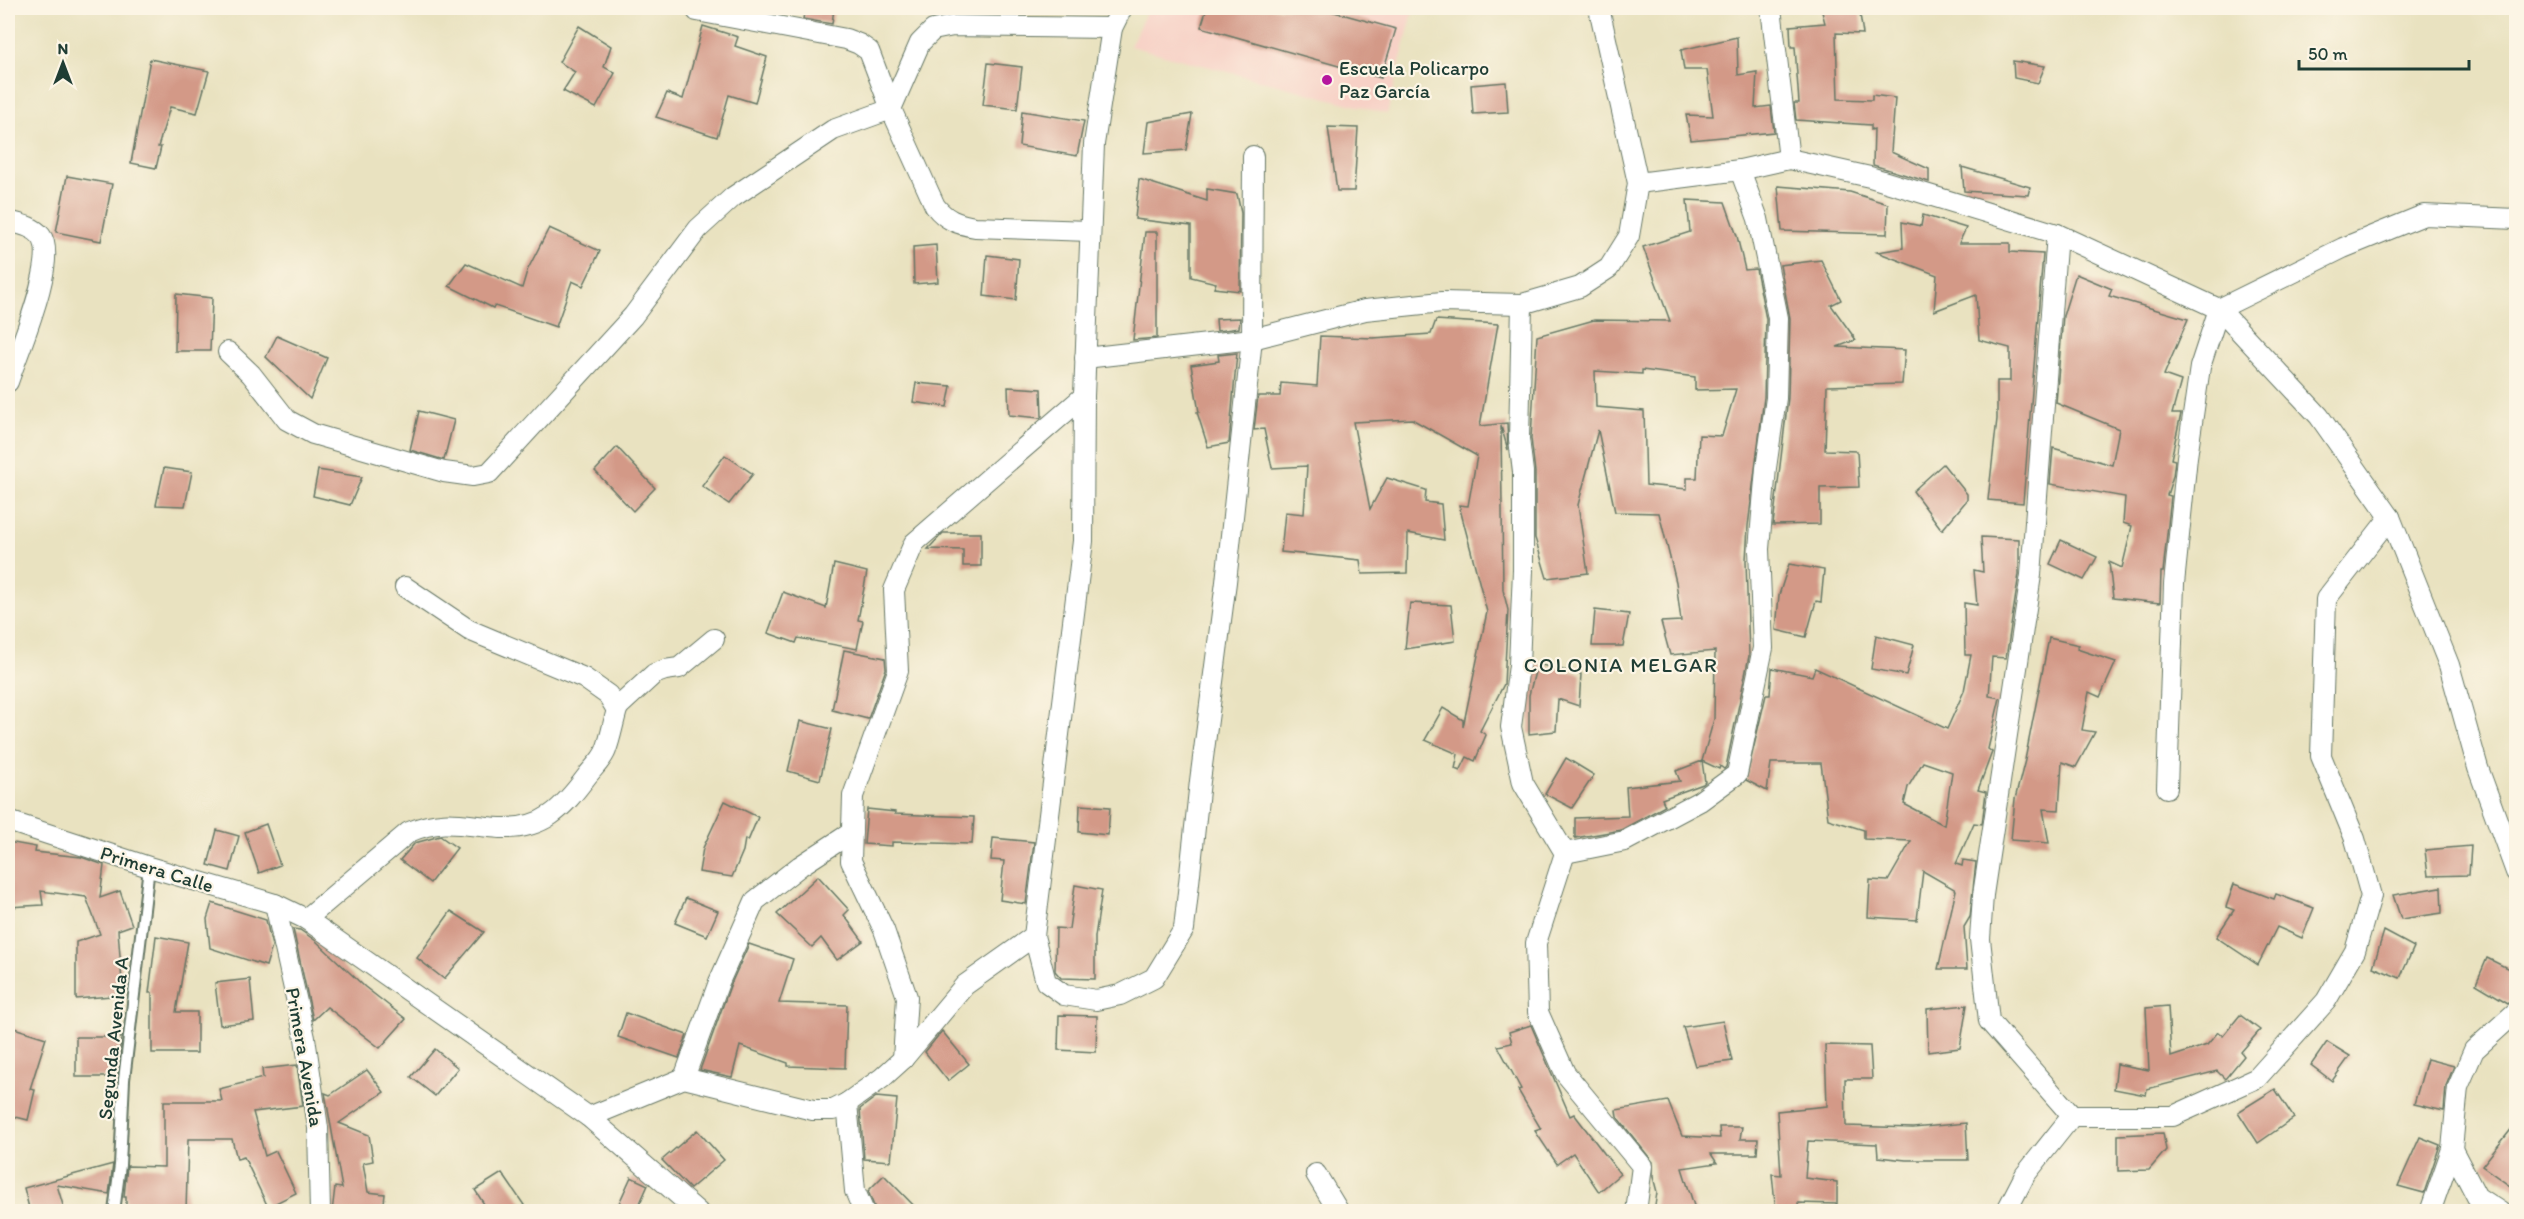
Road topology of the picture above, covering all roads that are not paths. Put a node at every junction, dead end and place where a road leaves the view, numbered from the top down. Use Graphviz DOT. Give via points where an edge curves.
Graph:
graph roads {
  1 [pos="1122,8"];
  2 [pos="1599,8"];
  3 [pos="1771,8"];
  4 [pos="697,11"];
  5 [pos="1112,28"];
  6 [pos="891,110"];
  7 [pos="1253,156"];
  8 [pos="1789,159"];
  9 [pos="1740,171"];
  10 [pos="1638,183"];
  11 [pos="2517,219"];
  12 [pos="8,221"];
  13 [pos="1090,231"];
  14 [pos="2057,234"];
  15 [pos="1522,304"];
  16 [pos="2220,309"];
  17 [pos="1252,339"];
  18 [pos="228,352"];
  19 [pos="1085,358"];
  20 [pos="8,382"];
  21 [pos="1084,396"];
  22 [pos="2390,517"];
  23 [pos="405,587"];
  24 [pos="714,639"];
  25 [pos="616,709"];
  26 [pos="2167,788"];
  27 [pos="8,821"];
  28 [pos="852,832"];
  29 [pos="1565,853"];
  30 [pos="149,867"];
  31 [pos="2517,872"];
  32 [pos="275,904"];
  33 [pos="306,919"];
  34 [pos="1034,936"];
  35 [pos="2517,1012"];
  36 [pos="903,1059"];
  37 [pos="684,1078"];
  38 [pos="847,1103"];
  39 [pos="2072,1116"];
  40 [pos="589,1117"];
  41 [pos="2452,1149"];
  42 [pos="1316,1174"];
  43 [pos="2011,1210"];
  44 [pos="114,1212"];
  45 [pos="320,1212"];
  46 [pos="698,1212"];
  47 [pos="864,1212"];
  48 [pos="1339,1212"];
  49 [pos="1636,1212"];
  50 [pos="2430,1212"];
  51 [pos="2500,1212"];
  1 -- 5 [label="street"];
  2 -- 10 [label="street"];
  3 -- 8 [label="street"];
  4 -- 6 [label="street" via="859,44 869,51"];
  5 -- 6 [label="street" via="953,26 933,30 920,43"];
  5 -- 13 [label="street" via="1094,144"];
  6 -- 13 [label="street" via="943,216 975,227"];
  6 -- 18 [label="street" via="833,130 733,197 698,229 633,316 489,473 473,476 444,472 313,434 287,420"];
  7 -- 17 [label="street"];
  8 -- 9 [label="street"];
  8 -- 14 [label="street" via="1869,177"];
  9 -- 10 [label="street"];
  9 -- 29 [label="street" via="1758,219 1778,318 1776,398 1759,549 1763,648 1737,774 1700,801 1625,841"];
  10 -- 15 [label="street" via="1629,236 1609,268 1580,287"];
  11 -- 16 [label="street" via="2424,215 2343,248"];
  12 -- 20 [label="street" via="34,229 43,238 47,254 45,276"];
  13 -- 19 [label="street"];
  14 -- 16 [label="street"];
  14 -- 39 [label="street" via="2031,574 1983,895 1980,939 1989,1021"];
  15 -- 17 [label="street" via="1442,302 1365,310"];
  15 -- 29 [label="street" via="1519,439 1524,472 1523,570 1519,665 1511,727 1523,783"];
  16 -- 22 [label="street" via="2319,416"];
  16 -- 26 [label="street" via="2200,367 2187,457 2174,584"];
  17 -- 19 [label="street"];
  17 -- 34 [label="street" via="1184,929 1154,978 1120,995 1096,1000 1064,995 1046,982"];
  19 -- 21 [label="street"];
  21 -- 28 [label="street" via="914,543 894,590 898,671 853,796"];
  21 -- 34 [label="street" via="1083,541"];
  22 -- 31 [label="street" via="2449,665 2478,768"];
  22 -- 39 [label="street" via="2326,599 2321,756 2355,839 2371,896 2355,951 2326,1001 2257,1078 2173,1116"];
  23 -- 25 [label="street" via="469,630 584,678 608,695"];
  24 -- 25 [label="street" via="679,668 654,674"];
  25 -- 33 [label="street" via="605,753 567,804 549,818 503,828 426,824 409,832"];
  27 -- 30 [label="street, Primera Calle"];
  28 -- 36 [label="street" via="851,861 884,930 907,997"];
  28 -- 37 [label="street" via="755,901 719,982"];
  29 -- 49 [label="street" via="1536,944 1538,1012 1565,1073 1642,1166"];
  30 -- 32 [label="street, Primera Calle"];
  30 -- 44 [label="lane, Segunda Avenida A" via="124,1080"];
  32 -- 33 [label="street, Primera Calle"];
  32 -- 45 [label="street, Primera Avenida" via="310,1072 318,1128"];
  33 -- 40 [label="street, Primera Calle"];
  34 -- 36 [label="street" via="965,985"];
  35 -- 41 [label="street" via="2474,1050 2458,1087"];
  36 -- 38 [label="street"];
  37 -- 38 [label="street" via="813,1110 833,1110"];
  37 -- 40 [label="street"];
  38 -- 47 [label="street" via="855,1191"];
  39 -- 43 [label="street" via="2025,1175"];
  40 -- 46 [label="street, Primera Calle"];
  41 -- 50 [label="street"];
  41 -- 51 [label="street" via="2477,1197"];
  42 -- 48 [label="street"];
}
